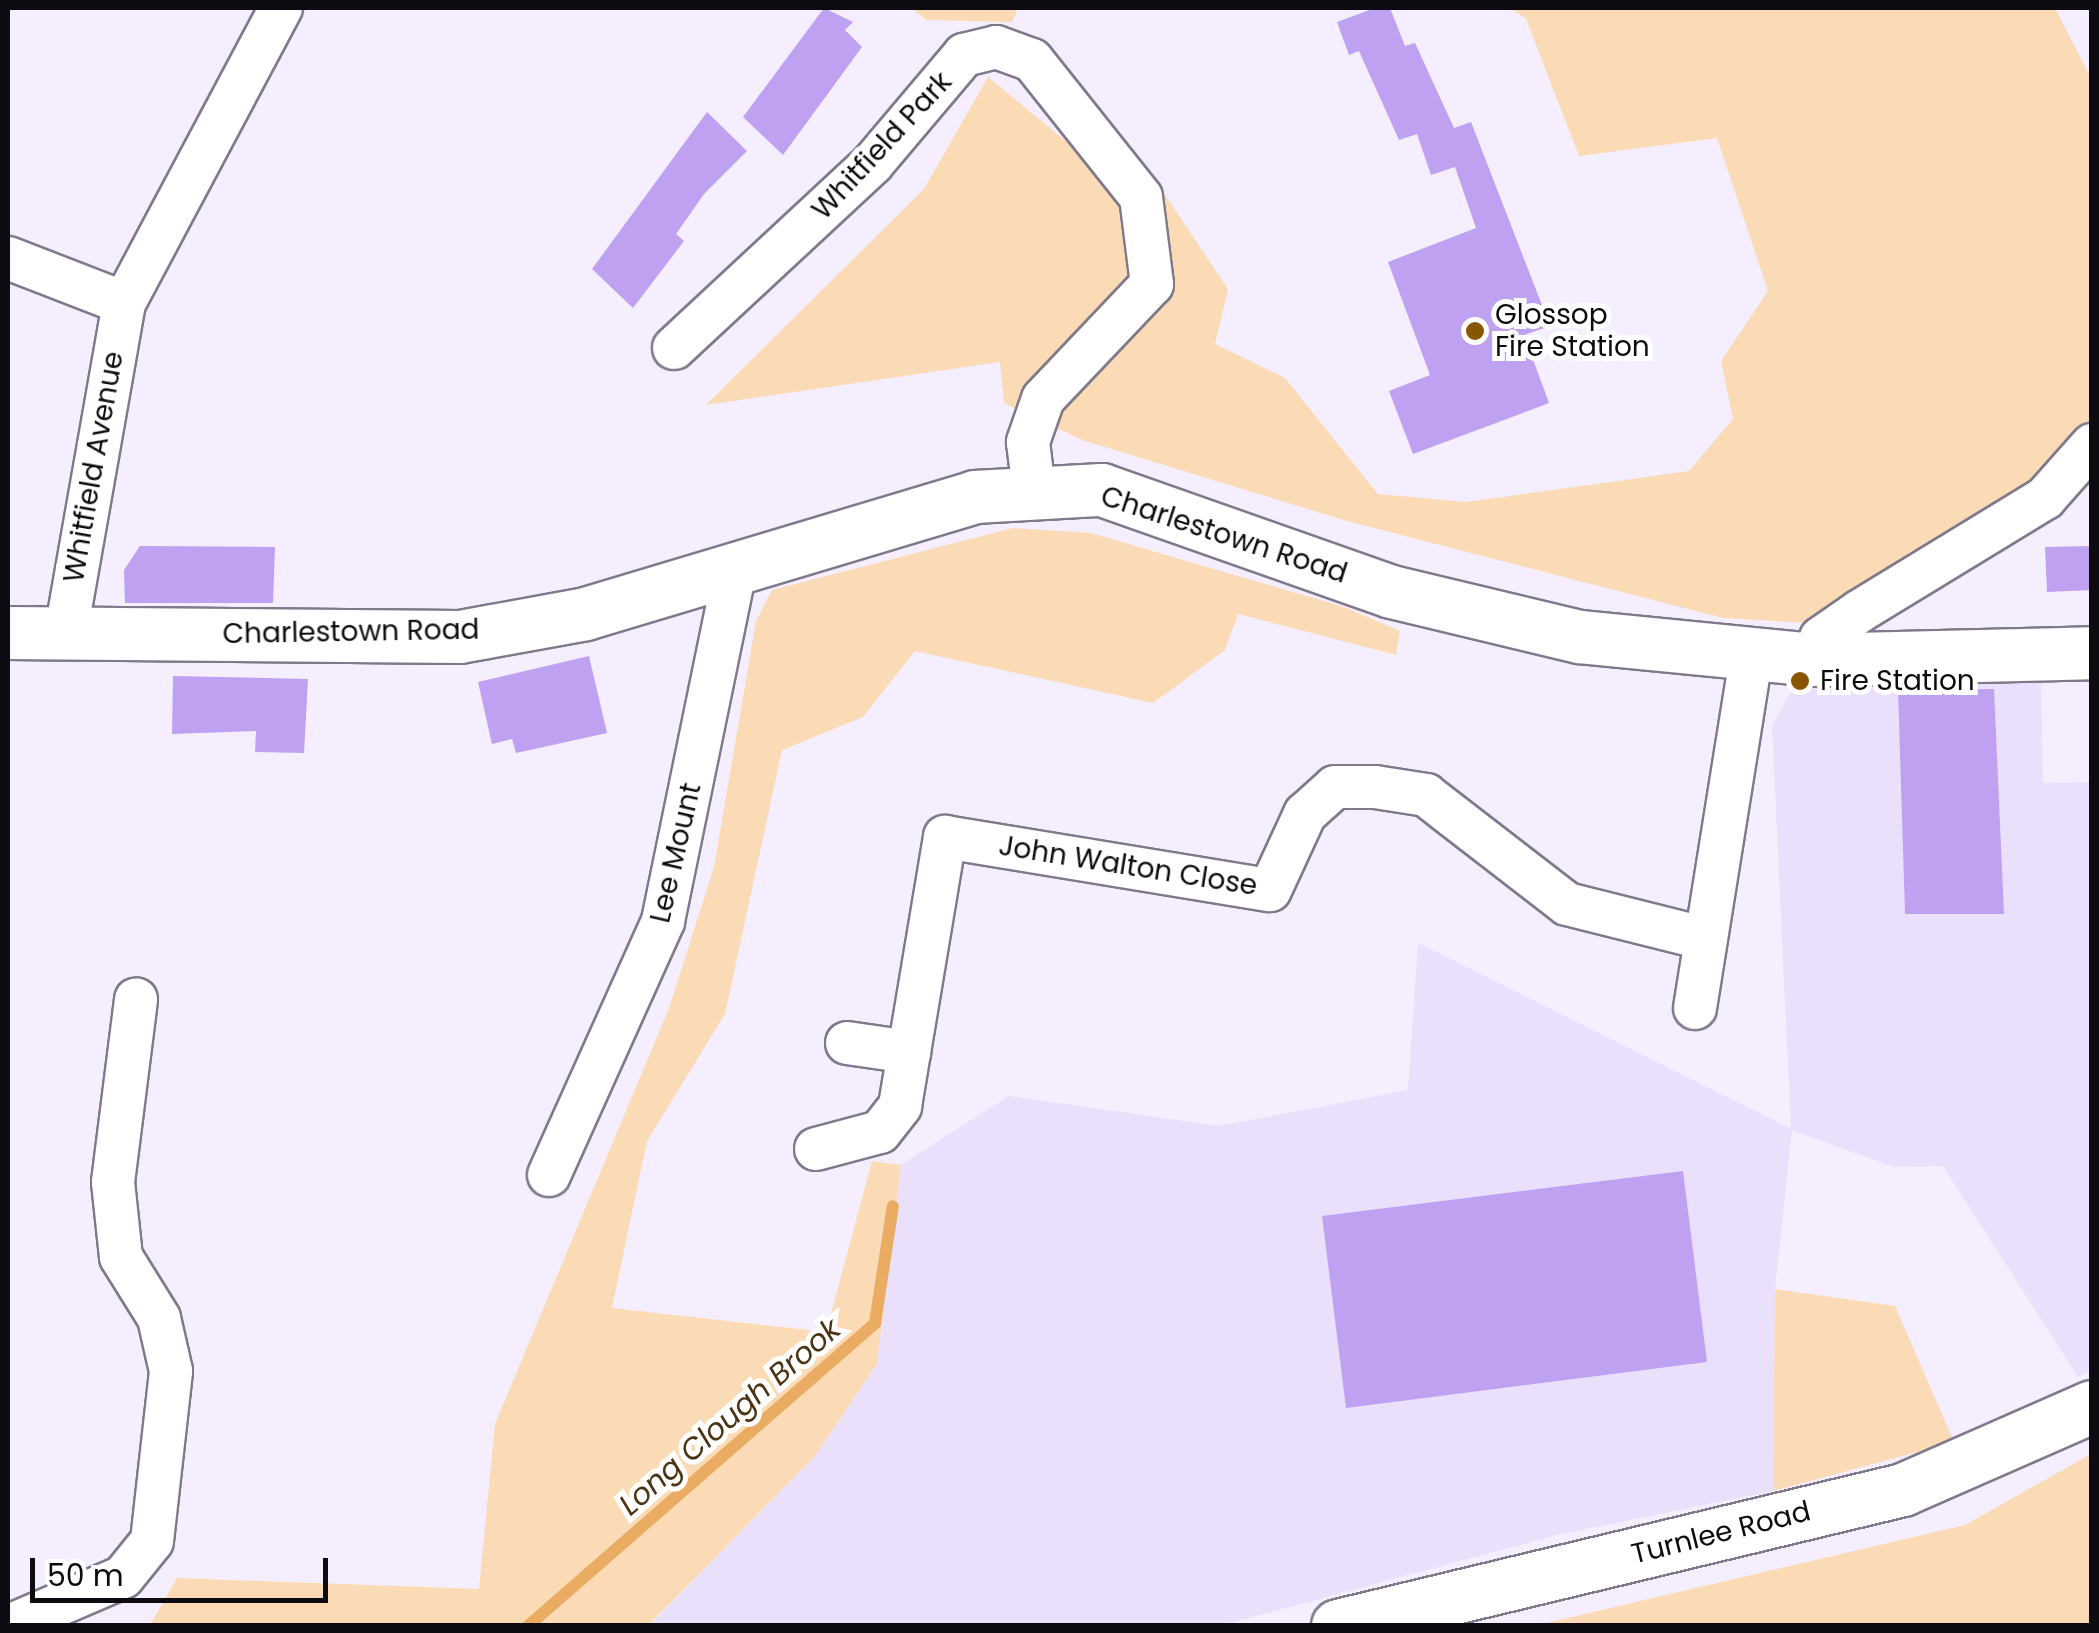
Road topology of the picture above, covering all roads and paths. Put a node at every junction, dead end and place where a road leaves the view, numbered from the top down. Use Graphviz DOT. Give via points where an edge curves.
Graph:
graph roads {
  1 [pos="267,12"];
  2 [pos="8,258"];
  3 [pos="124,303"];
  4 [pos="674,348"];
  5 [pos="2092,444"];
  6 [pos="1034,490"];
  7 [pos="735,571"];
  8 [pos="66,632"];
  9 [pos="8,633"];
  10 [pos="2092,653"];
  11 [pos="1751,657"];
  12 [pos="1813,660"];
  13 [pos="1702,938"];
  14 [pos="136,998"];
  15 [pos="1695,1008"];
  16 [pos="848,1043"];
  17 [pos="909,1052"];
  18 [pos="816,1149"];
  19 [pos="549,1175"];
  20 [pos="2092,1407"];
  21 [pos="9,1626"];
  22 [pos="1338,1626"];
  1 -- 3 [label="street, Whitfield Avenue"];
  2 -- 3 [label="street"];
  3 -- 8 [label="street, Whitfield Avenue"];
  4 -- 6 [label="street, Whitfield Park" via="872,164 964,55 996,47 1032,60 1141,197 1152,284 1043,399 1028,442"];
  5 -- 12 [label="street" via="2045,498 1860,611 1822,638"];
  6 -- 7 [label="main road, Charlestown Road" via="976,497"];
  6 -- 11 [label="main road, Charlestown Road" via="1102,490 1392,592 1580,637"];
  7 -- 8 [label="main road, Charlestown Road" via="586,614 460,636"];
  7 -- 19 [label="street, Lee Mount" via="663,921"];
  8 -- 9 [label="main road, Charlestown Road"];
  10 -- 12 [label="main road, Charlestown Road"];
  11 -- 12 [label="main road, Charlestown Road"];
  11 -- 13 [label="street"];
  13 -- 15 [label="street"];
  13 -- 17 [label="street, John Walton Close" via="1567,904 1426,795 1376,787 1334,787 1305,814 1270,890 945,837"];
  14 -- 21 [label="street" via="113,1182 121,1257 160,1318 171,1371 152,1541 123,1577"];
  16 -- 17 [label="street"];
  17 -- 18 [label="street, John Walton Close" via="900,1106 880,1132"];
  20 -- 22 [label="main road, Turnlee Road" via="1903,1490"];
}
